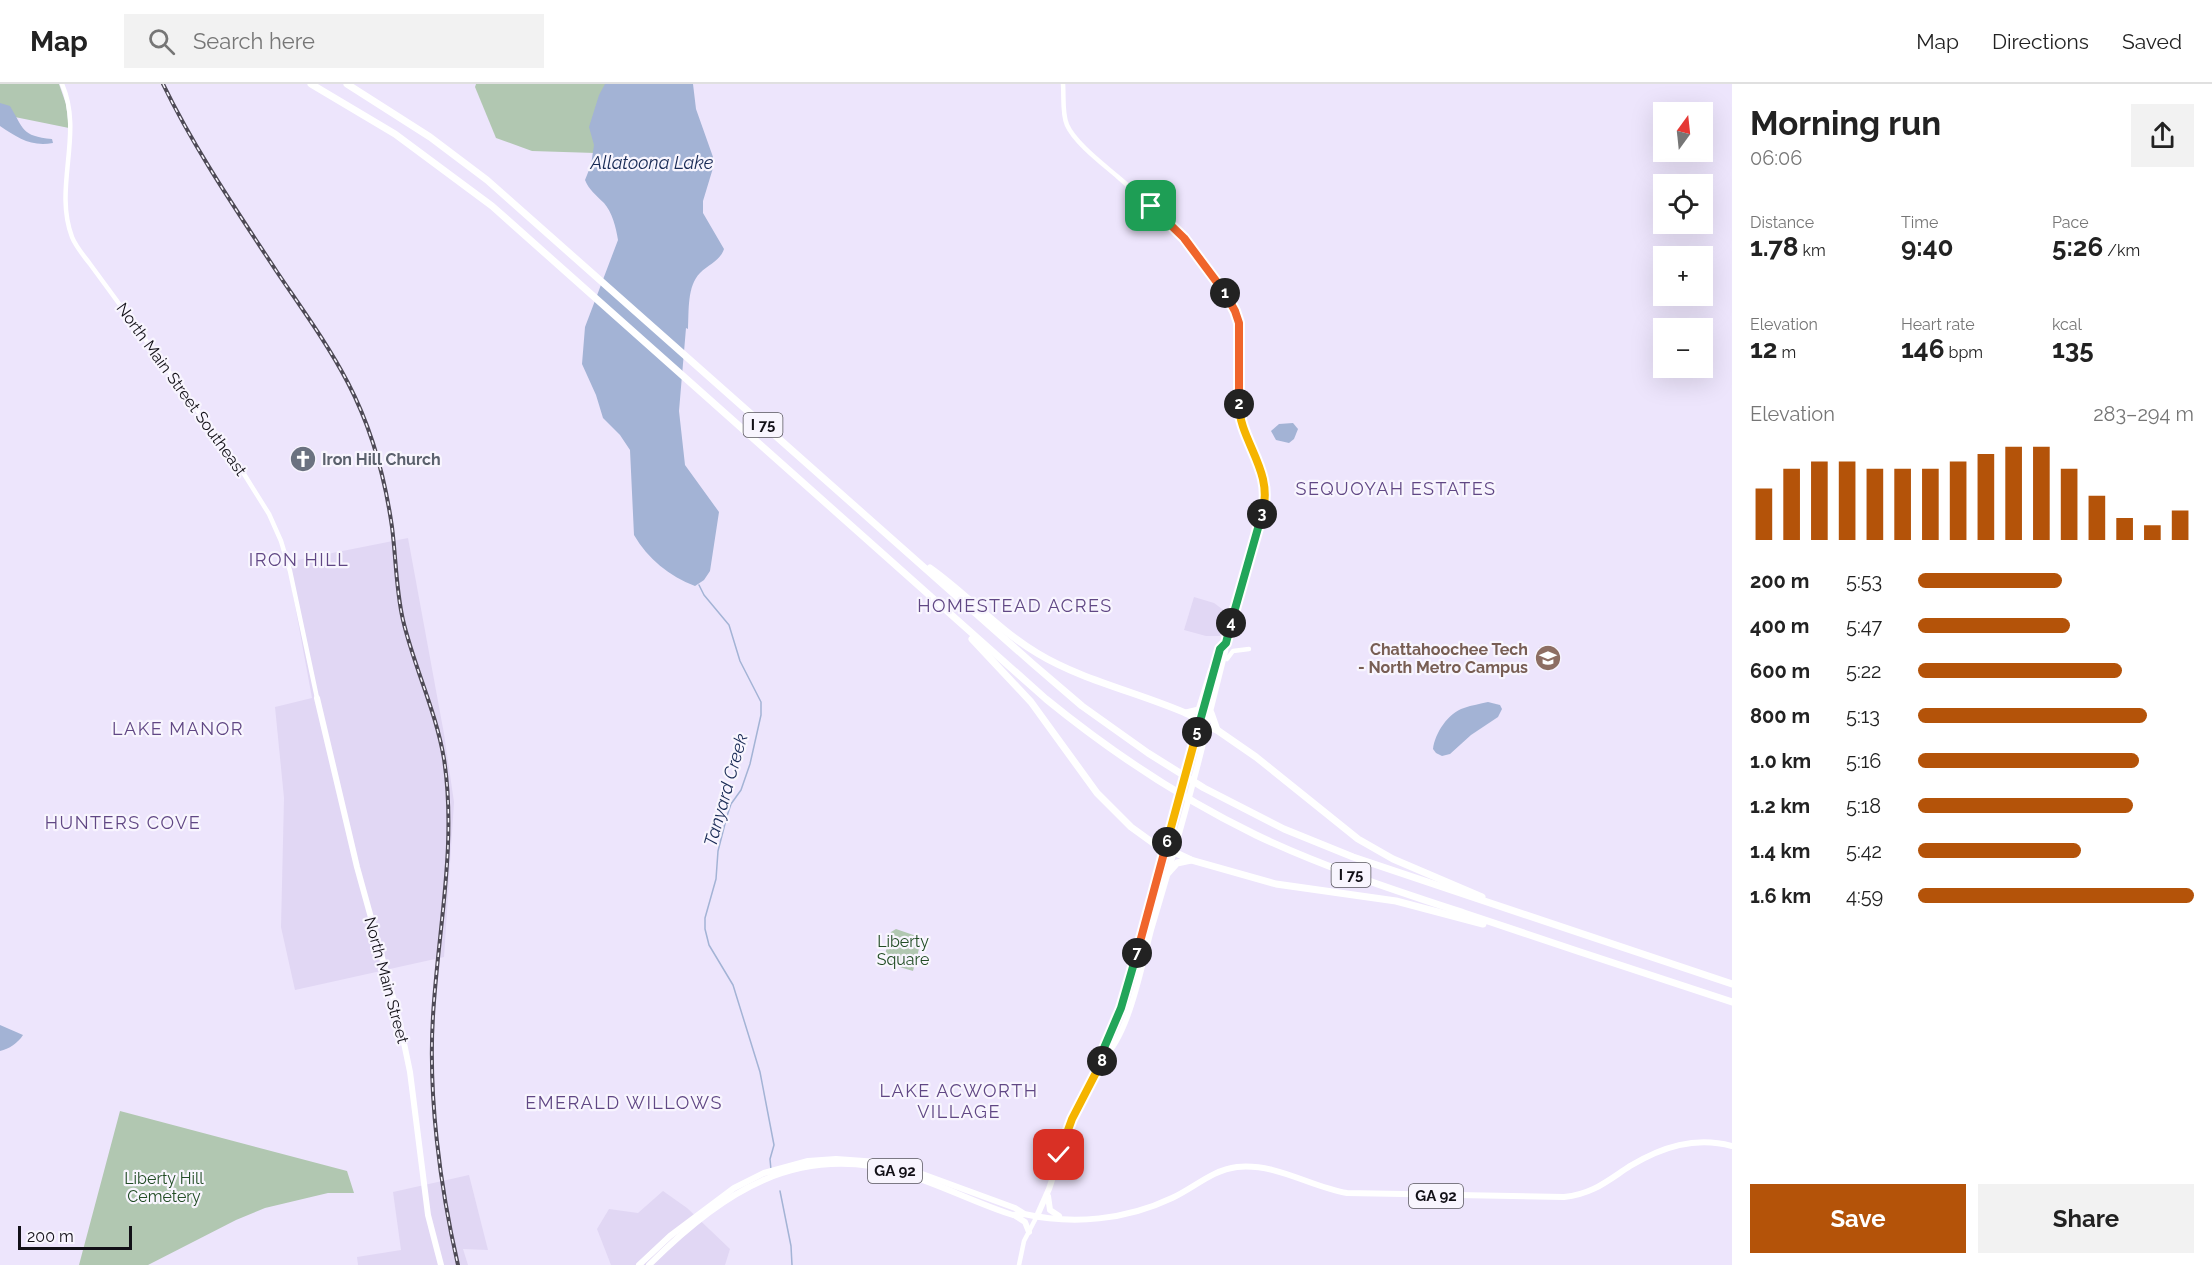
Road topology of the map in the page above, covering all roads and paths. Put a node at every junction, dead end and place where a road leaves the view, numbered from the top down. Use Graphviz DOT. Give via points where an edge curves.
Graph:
graph roads {
  1 [pos="62,84"];
  2 [pos="311,84"];
  3 [pos="347,84"];
  4 [pos="1064,84"];
  5 [pos="903,549"];
  6 [pos="956,620"];
  7 [pos="1226,643"];
  8 [pos="1249,649"];
  9 [pos="1216,663"];
  10 [pos="317,698"];
  11 [pos="1213,705"];
  12 [pos="1186,713"];
  13 [pos="1211,713"];
  14 [pos="1199,724"];
  15 [pos="1207,727"];
  16 [pos="1217,730"];
  17 [pos="1166,850"];
  18 [pos="1174,852"];
  19 [pos="1191,860"];
  20 [pos="1168,873"];
  21 [pos="1494,904"];
  22 [pos="1509,928"];
  23 [pos="1732,984"];
  24 [pos="1732,1002"];
  25 [pos="1103,1058"];
  26 [pos="1732,1146"];
  27 [pos="794,1166"];
  28 [pos="751,1182"];
  29 [pos="1048,1192"];
  30 [pos="1024,1214"];
  31 [pos="1013,1215"];
  32 [pos="1037,1216"];
  33 [pos="1065,1219"];
  34 [pos="1029,1232"];
  35 [pos="639,1264"];
  36 [pos="441,1265"];
  37 [pos="649,1265"];
  38 [pos="1019,1265"];
  1 -- 10 [label="street, North Main Street Southeast" via="72,119 66,197 72,235 268,513 290,571"];
  2 -- 6 [label="highway, I 75" via="404,140 492,206"];
  3 -- 5 [label="highway, I 75" via="430,137 487,180"];
  4 -- 7 [label="street" via="1067,126 1184,238 1221,285 1235,311 1240,339 1239,409 1260,464 1264,507"];
  5 -- 12 [label="highway" via="1038,654"];
  5 -- 21 [label="highway, I 75" via="1074,699 1203,788 1329,848"];
  6 -- 17 [label="highway" via="1030,702 1093,789 1131,826"];
  6 -- 22 [label="highway, I 75" via="1071,720 1199,805 1323,864"];
  7 -- 9 [label="street"];
  7 -- 11 [label="street"];
  8 -- 11 [label="street" via="1228,655"];
  9 -- 12 [label="highway" via="1199,710"];
  9 -- 14 [label="street"];
  10 -- 36 [label="main road, North Main Street" via="357,867 399,1019 410,1072 428,1215"];
  11 -- 13 [label="street"];
  12 -- 14 [label="highway"];
  13 -- 15 [label="street"];
  13 -- 16 [label="highway"];
  14 -- 15 [label="highway"];
  14 -- 17 [label="main road"];
  15 -- 16 [label="highway"];
  15 -- 18 [label="main road"];
  16 -- 21 [label="highway" via="1358,839"];
  17 -- 18 [label="highway"];
  17 -- 25 [label="main road"];
  18 -- 19 [label="highway"];
  18 -- 20 [label="main road"];
  19 -- 20 [label="highway" via="1177,863"];
  19 -- 22 [label="highway" via="1276,884 1396,901"];
  20 -- 25 [label="main road" via="1121,1029 1111,1051"];
  21 -- 23 [label="highway, I 75"];
  22 -- 24 [label="highway, I 75"];
  25 -- 29 [label="main road" via="1072,1119"];
  26 -- 33 [label="main road, GA 92" via="1702,1141 1678,1144 1648,1156 1591,1191 1564,1197 1347,1193 1276,1170 1236,1167 1213,1174 1151,1206 1098,1219"];
  27 -- 28 [label="main road, GA 92"];
  27 -- 30 [label="main road, GA 92" via="822,1160 878,1162 914,1171"];
  27 -- 31 [label="main road, GA 92" via="880,1167"];
  28 -- 35 [label="main road" via="719,1198"];
  28 -- 37 [label="main road, GA 92"];
  29 -- 32 [label="main road"];
  29 -- 33 [label="main road" via="1050,1210"];
  30 -- 31 [label="main road, GA 92"];
  30 -- 32 [label="main road, GA 92"];
  31 -- 34 [label="main road" via="1025,1222"];
  32 -- 33 [label="main road, GA 92"];
  32 -- 34 [label="street"];
  34 -- 38 [label="street"];
}
